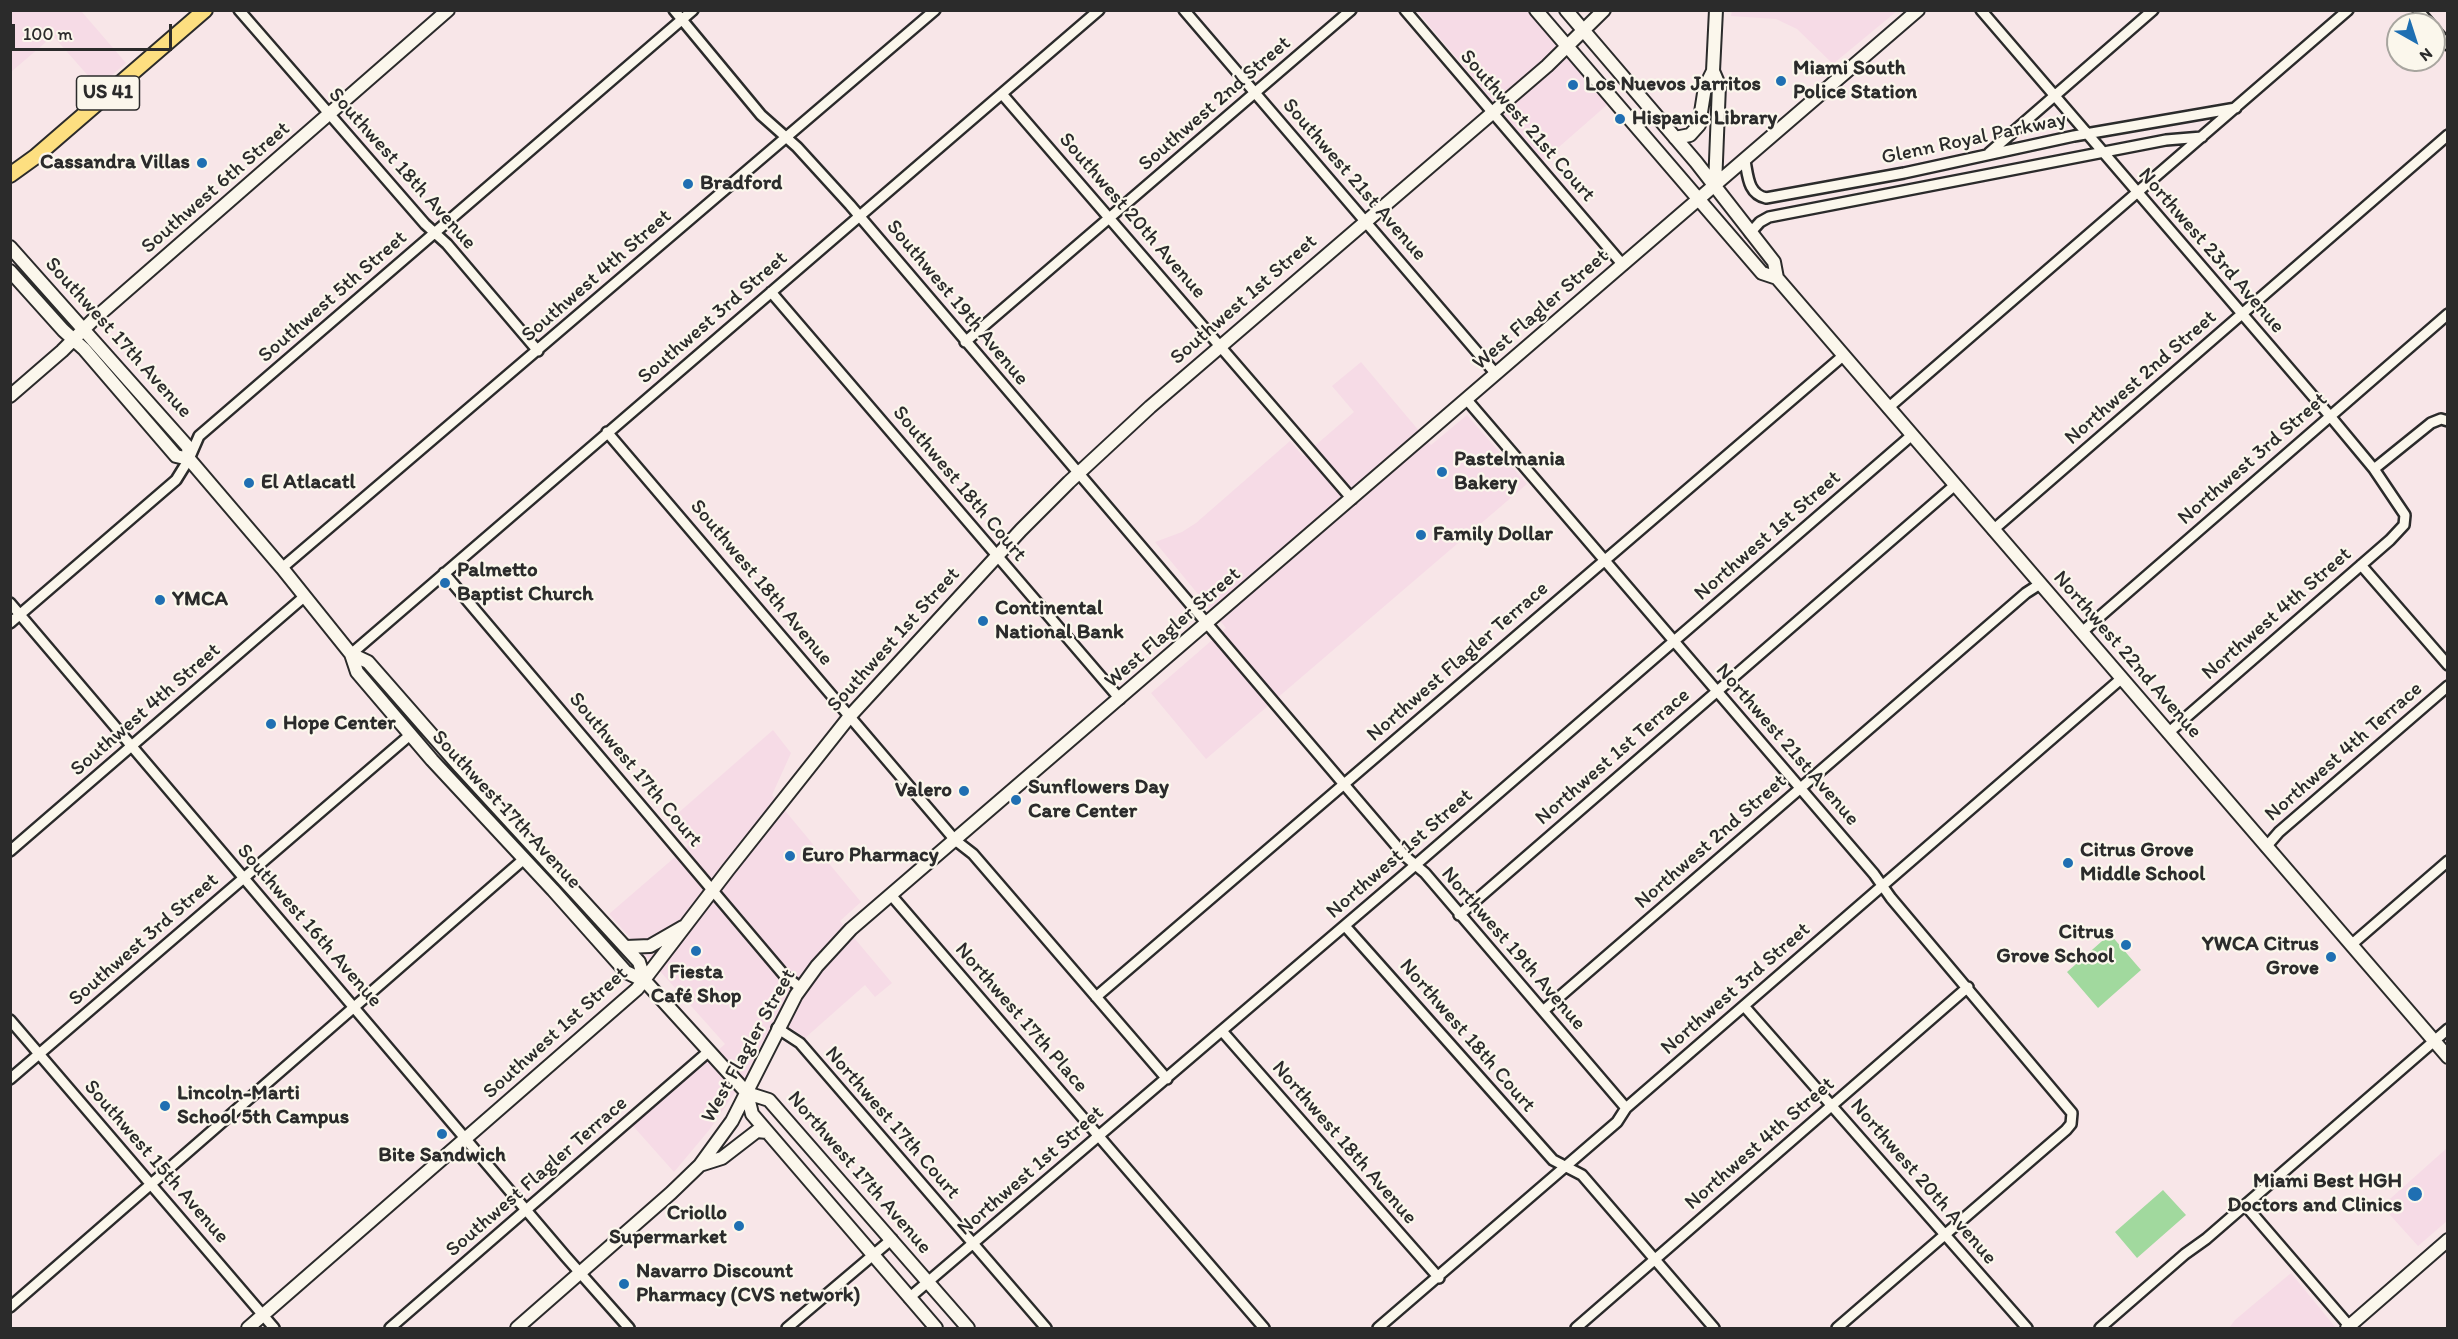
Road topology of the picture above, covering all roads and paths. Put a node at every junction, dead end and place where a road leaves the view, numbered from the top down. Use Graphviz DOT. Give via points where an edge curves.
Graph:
graph roads {
  1 [pos="205,10"];
  2 [pos="238,10"];
  3 [pos="448,10"];
  4 [pos="674,10"];
  5 [pos="693,10"];
  6 [pos="935,10"];
  7 [pos="1099,10"];
  8 [pos="1184,10"];
  9 [pos="1351,10"];
  10 [pos="1405,10"];
  11 [pos="1536,10"];
  12 [pos="1566,10"];
  13 [pos="1604,10"];
  14 [pos="1716,10"];
  15 [pos="1918,10"];
  16 [pos="1981,10"];
  17 [pos="2153,10"];
  18 [pos="2348,10"];
  19 [pos="682,20"];
  20 [pos="1583,31"];
  21 [pos="1567,47"];
  22 [pos="1713,71"];
  23 [pos="1002,93"];
  24 [pos="1255,93"];
  25 [pos="2054,96"];
  26 [pos="2237,108"];
  27 [pos="1492,112"];
  28 [pos="328,115"];
  29 [pos="2086,134"];
  30 [pos="2448,135"];
  31 [pos="2203,137"];
  32 [pos="787,138"];
  33 [pos="1676,138"];
  34 [pos="2103,153"];
  35 [pos="1987,155"];
  36 [pos="1745,160"];
  37 [pos="10,175"];
  38 [pos="1715,186"];
  39 [pos="2138,193"];
  40 [pos="1699,200"];
  41 [pos="859,217"];
  42 [pos="1110,218"];
  43 [pos="1365,221"];
  44 [pos="435,232"];
  45 [pos="1750,232"];
  46 [pos="10,247"];
  47 [pos="1623,265"];
  48 [pos="10,270"];
  49 [pos="1777,278"];
  50 [pos="771,292"];
  51 [pos="2242,314"];
  52 [pos="2448,314"];
  53 [pos="84,328"];
  54 [pos="73,339"];
  55 [pos="965,342"];
  56 [pos="1221,346"];
  57 [pos="538,351"];
  58 [pos="1844,355"];
  59 [pos="1496,374"];
  60 [pos="10,396"];
  61 [pos="1467,400"];
  62 [pos="1888,408"];
  63 [pos="2330,416"];
  64 [pos="2444,420"];
  65 [pos="607,432"];
  66 [pos="1912,435"];
  67 [pos="189,459"];
  68 [pos="2374,469"];
  69 [pos="1078,473"];
  70 [pos="1955,485"];
  71 [pos="1352,499"];
  72 [pos="2405,520"];
  73 [pos="1993,530"];
  74 [pos="997,556"];
  75 [pos="1605,560"];
  76 [pos="2361,565"];
  77 [pos="282,568"];
  78 [pos="444,573"];
  79 [pos="2040,584"];
  80 [pos="305,596"];
  81 [pos="10,603"];
  82 [pos="20,614"];
  83 [pos="10,623"];
  84 [pos="1207,625"];
  85 [pos="2082,632"];
  86 [pos="1674,641"];
  87 [pos="351,654"];
  88 [pos="2448,665"];
  89 [pos="2121,678"];
  90 [pos="2448,686"];
  91 [pos="1716,691"];
  92 [pos="1120,699"];
  93 [pos="850,716"];
  94 [pos="2168,733"];
  95 [pos="410,735"];
  96 [pos="433,738"];
  97 [pos="132,746"];
  98 [pos="1344,784"];
  99 [pos="1801,788"];
  100 [pos="955,840"];
  101 [pos="529,842"];
  102 [pos="2266,847"];
  103 [pos="10,851"];
  104 [pos="524,859"];
  105 [pos="2448,861"];
  106 [pos="1415,866"];
  107 [pos="243,877"];
  108 [pos="1882,885"];
  109 [pos="712,890"];
  110 [pos="891,895"];
  111 [pos="1460,915"];
  112 [pos="687,925"];
  113 [pos="1345,926"];
  114 [pos="2351,945"];
  115 [pos="626,947"];
  116 [pos="645,981"];
  117 [pos="1968,987"];
  118 [pos="801,988"];
  119 [pos="1096,997"];
  120 [pos="1744,1006"];
  121 [pos="355,1007"];
  122 [pos="1543,1011"];
  123 [pos="10,1020"];
  124 [pos="777,1028"];
  125 [pos="2448,1029"];
  126 [pos="1222,1031"];
  127 [pos="2434,1041"];
  128 [pos="708,1052"];
  129 [pos="39,1054"];
  130 [pos="2448,1057"];
  131 [pos="10,1079"];
  132 [pos="1167,1079"];
  133 [pos="747,1093"];
  134 [pos="1831,1105"];
  135 [pos="1626,1108"];
  136 [pos="766,1132"];
  137 [pos="1099,1136"];
  138 [pos="467,1138"];
  139 [pos="700,1165"];
  140 [pos="1565,1167"];
  141 [pos="151,1183"];
  142 [pos="2246,1205"];
  143 [pos="527,1209"];
  144 [pos="1944,1234"];
  145 [pos="892,1239"];
  146 [pos="973,1244"];
  147 [pos="2445,1247"];
  148 [pos="872,1256"];
  149 [pos="1655,1260"];
  150 [pos="581,1273"];
  151 [pos="1439,1278"];
  152 [pos="928,1281"];
  153 [pos="909,1298"];
  154 [pos="10,1307"];
  155 [pos="263,1316"];
  156 [pos="2349,1328"];
  157 [pos="248,1329"];
  158 [pos="274,1329"];
  159 [pos="390,1329"];
  160 [pos="517,1329"];
  161 [pos="629,1329"];
  162 [pos="787,1329"];
  163 [pos="936,1329"];
  164 [pos="968,1329"];
  165 [pos="1046,1329"];
  166 [pos="1264,1329"];
  167 [pos="1378,1329"];
  168 [pos="1576,1329"];
  169 [pos="1714,1329"];
  170 [pos="1837,1329"];
  171 [pos="2027,1329"];
  172 [pos="2100,1329"];
  1 -- 37 [label="main road, US 41"];
  2 -- 28 [label="street, Southwest 18th Avenue"];
  3 -- 28 [label="main road, Southwest 6th Street"];
  4 -- 19 [label="street, Southwest 19th Avenue"];
  5 -- 19 [label="street, Southwest 5th Street"];
  6 -- 32 [label="street, Southwest 4th Street"];
  7 -- 23 [label="street, Southwest 3rd Street"];
  8 -- 24 [label="street, Southwest 21st Avenue"];
  9 -- 24 [label="street, Southwest 2nd Street"];
  10 -- 27 [label="street, Southwest 21st Court"];
  11 -- 21 [label="main road, Northwest 22nd Avenue"];
  12 -- 20 [label="main road, Northwest 22nd Avenue"];
  13 -- 20 [label="main road, Southwest 1st Street"];
  14 -- 22 [label="main road"];
  15 -- 36 [label="main road, West Flagler Street"];
  16 -- 25 [label="street, Northwest 23rd Avenue"];
  17 -- 25 [label="street"];
  18 -- 26 [label="street"];
  19 -- 32 [label="street, Southwest 19th Avenue" via="761,115"];
  19 -- 44 [label="street, Southwest 5th Street"];
  20 -- 21 [label="main road, Southwest 1st Street"];
  20 -- 33 [label="main road, Northwest 22nd Avenue"];
  21 -- 27 [label="main road, Southwest 1st Street"];
  21 -- 40 [label="main road, Northwest 22nd Avenue"];
  22 -- 33 [label="main road" via="1697,129"];
  22 -- 38 [label="main road" via="1719,85"];
  23 -- 41 [label="street, Southwest 3rd Street"];
  23 -- 42 [label="street, Southwest 20th Avenue"];
  24 -- 42 [label="street, Southwest 2nd Street"];
  24 -- 43 [label="street, Southwest 21st Avenue"];
  25 -- 29 [label="street, Northwest 23rd Avenue"];
  25 -- 35 [label="street"];
  26 -- 29 [label="street, Glenn Royal Parkway"];
  26 -- 31 [label="street"];
  27 -- 43 [label="main road, Southwest 1st Street"];
  27 -- 47 [label="street, Southwest 21st Court"];
  28 -- 44 [label="street, Southwest 18th Avenue"];
  28 -- 53 [label="main road, Southwest 6th Street"];
  29 -- 34 [label="street, Northwest 23rd Avenue"];
  29 -- 35 [label="street, Glenn Royal Parkway"];
  30 -- 51 [label="street, Northwest 2nd Street"];
  31 -- 34 [label="street, Glenn Royal Parkway"];
  31 -- 39 [label="street"];
  32 -- 41 [label="street, Southwest 19th Avenue"];
  32 -- 57 [label="street, Southwest 4th Street"];
  33 -- 38 [label="main road, Northwest 22nd Avenue"];
  34 -- 39 [label="street, Northwest 23rd Avenue"];
  34 -- 45 [label="street, Glenn Royal Parkway" via="1769,217"];
  35 -- 36 [label="street, Glenn Royal Parkway" via="1766,198 1751,188"];
  36 -- 38 [label="main road, West Flagler Street"];
  38 -- 40 [label="main road, West Flagler Street"];
  38 -- 45 [label="main road, Northwest 22nd Avenue"];
  39 -- 51 [label="street, Northwest 23rd Avenue"];
  39 -- 62 [label="street"];
  40 -- 47 [label="main road, West Flagler Street"];
  40 -- 49 [label="main road, Northwest 22nd Avenue" via="1762,273"];
  41 -- 50 [label="street, Southwest 3rd Street"];
  41 -- 55 [label="street, Southwest 19th Avenue"];
  42 -- 55 [label="street, Southwest 2nd Street"];
  42 -- 56 [label="street, Southwest 20th Avenue"];
  43 -- 56 [label="main road, Southwest 1st Street"];
  43 -- 59 [label="street, Southwest 21st Avenue"];
  44 -- 57 [label="street, Southwest 18th Avenue"];
  44 -- 67 [label="street, Southwest 5th Street" via="199,436"];
  45 -- 49 [label="main road, Northwest 22nd Avenue" via="1774,262"];
  46 -- 53 [label="main road, Southwest 17th Avenue"];
  47 -- 59 [label="main road, West Flagler Street"];
  48 -- 54 [label="main road, Southwest 17th Avenue"];
  49 -- 58 [label="main road, Northwest 22nd Avenue"];
  50 -- 65 [label="street, Southwest 3rd Street"];
  50 -- 74 [label="street, Southwest 18th Court"];
  51 -- 63 [label="street, Northwest 23rd Avenue"];
  51 -- 73 [label="street, Northwest 2nd Street"];
  52 -- 63 [label="street, Northwest 3rd Street"];
  53 -- 54 [label="main road, Southwest 6th Street"];
  53 -- 67 [label="main road, Southwest 17th Avenue" via="188,447"];
  54 -- 60 [label="main road, Southwest 6th Street"];
  54 -- 67 [label="main road, Southwest 17th Avenue" via="176,456"];
  55 -- 69 [label="street, Southwest 19th Avenue"];
  56 -- 69 [label="main road, Southwest 1st Street"];
  56 -- 71 [label="street, Southwest 20th Avenue"];
  57 -- 77 [label="street, Southwest 4th Street"];
  58 -- 62 [label="main road, Northwest 22nd Avenue"];
  58 -- 75 [label="street, Northwest Flagler Terrace"];
  59 -- 61 [label="main road, West Flagler Street"];
  61 -- 71 [label="main road, West Flagler Street"];
  61 -- 75 [label="street, Northwest 21st Avenue"];
  62 -- 66 [label="main road, Northwest 22nd Avenue"];
  63 -- 68 [label="street, Northwest 23rd Avenue"];
  63 -- 85 [label="street, Northwest 3rd Street"];
  64 -- 68 [label="street" via="2427,426"];
  65 -- 78 [label="street, Southwest 3rd Street"];
  65 -- 93 [label="street, Southwest 18th Avenue"];
  66 -- 70 [label="main road, Northwest 22nd Avenue"];
  66 -- 86 [label="street, Northwest 1st Street"];
  67 -- 77 [label="main road, Southwest 17th Avenue"];
  67 -- 82 [label="street, Southwest 5th Street" via="176,480"];
  68 -- 72 [label="street, Northwest 23rd Avenue" via="2403,510"];
  69 -- 74 [label="main road, Southwest 1st Street"];
  69 -- 84 [label="street, Southwest 19th Avenue"];
  70 -- 73 [label="main road, Northwest 22nd Avenue"];
  70 -- 91 [label="street, Northwest 1st Terrace"];
  71 -- 84 [label="main road, West Flagler Street"];
  72 -- 76 [label="street, Northwest 4th Street" via="2390,540"];
  73 -- 79 [label="main road, Northwest 22nd Avenue"];
  74 -- 92 [label="street, Southwest 18th Court"];
  74 -- 93 [label="main road, Southwest 1st Street"];
  75 -- 86 [label="street, Northwest 21st Avenue"];
  75 -- 98 [label="street, Northwest Flagler Terrace"];
  76 -- 88 [label="street"];
  76 -- 94 [label="street, Northwest 4th Street"];
  77 -- 80 [label="main road, Southwest 17th Avenue"];
  78 -- 87 [label="street, Southwest 3rd Street"];
  78 -- 109 [label="street, Southwest 17th Court"];
  79 -- 85 [label="main road, Northwest 22nd Avenue"];
  79 -- 99 [label="street, Northwest 2nd Street" via="2026,592"];
  80 -- 87 [label="main road, Southwest 17th Avenue"];
  80 -- 97 [label="street, Southwest 4th Street"];
  81 -- 82 [label="street, Southwest 16th Avenue"];
  82 -- 83 [label="street, Southwest 5th Street"];
  82 -- 97 [label="street, Southwest 16th Avenue"];
  84 -- 92 [label="main road, West Flagler Street"];
  84 -- 98 [label="street, Northwest 19th Avenue"];
  85 -- 89 [label="main road, Northwest 22nd Avenue"];
  86 -- 91 [label="street, Northwest 21st Avenue"];
  86 -- 106 [label="street, Northwest 1st Street"];
  87 -- 95 [label="main road, Southwest 17th Avenue" via="357,672"];
  87 -- 96 [label="main road, Southwest 17th Avenue" via="368,662"];
  89 -- 94 [label="main road, Northwest 22nd Avenue"];
  89 -- 108 [label="street, Northwest 3rd Street"];
  90 -- 102 [label="street, Northwest 4th Terrace"];
  91 -- 99 [label="street, Northwest 21st Avenue"];
  91 -- 111 [label="street, Northwest 1st Terrace"];
  92 -- 100 [label="main road, West Flagler Street"];
  93 -- 100 [label="street, Southwest 18th Avenue"];
  93 -- 109 [label="main road, Southwest 1st Street"];
  94 -- 102 [label="main road, Northwest 22nd Avenue"];
  95 -- 96 [label="main road"];
  95 -- 104 [label="main road, Southwest 17th Avenue"];
  95 -- 107 [label="street, Southwest 3rd Street"];
  96 -- 101 [label="main road, Southwest 17th Avenue"];
  97 -- 103 [label="street, Southwest 4th Street"];
  97 -- 107 [label="street, Southwest 16th Avenue"];
  98 -- 106 [label="street, Northwest 19th Avenue"];
  98 -- 119 [label="street, Northwest Flagler Terrace"];
  99 -- 108 [label="street, Northwest 21st Avenue"];
  99 -- 122 [label="street, Northwest 2nd Street"];
  100 -- 110 [label="main road, West Flagler Street"];
  100 -- 119 [label="street" via="973,854"];
  101 -- 104 [label="main road"];
  101 -- 115 [label="main road, Southwest 17th Avenue"];
  102 -- 114 [label="main road, Northwest 22nd Avenue"];
  104 -- 116 [label="main road, Southwest 17th Avenue" via="626,972"];
  104 -- 121 [label="street"];
  105 -- 114 [label="street"];
  106 -- 111 [label="street, Northwest 19th Avenue"];
  106 -- 113 [label="street, Northwest 1st Street"];
  107 -- 121 [label="street, Southwest 16th Avenue"];
  107 -- 129 [label="street, Southwest 3rd Street"];
  108 -- 117 [label="street, Northwest 21st Avenue"];
  108 -- 120 [label="street, Northwest 3rd Street"];
  109 -- 112 [label="main road, Southwest 1st Street"];
  109 -- 118 [label="street, Southwest 17th Court" via="785,976"];
  110 -- 118 [label="main road, West Flagler Street" via="837,944"];
  110 -- 137 [label="street, Northwest 17th Place"];
  111 -- 122 [label="street, Northwest 19th Avenue"];
  112 -- 115 [label="main road" via="650,946"];
  112 -- 116 [label="main road, Southwest 1st Street"];
  113 -- 126 [label="street, Northwest 1st Street"];
  113 -- 140 [label="street, Northwest 18th Court" via="1553,1160"];
  114 -- 127 [label="main road, Northwest 22nd Avenue"];
  115 -- 116 [label="main road, Southwest 17th Avenue" via="639,962"];
  116 -- 128 [label="main road, Southwest 17th Avenue"];
  116 -- 138 [label="main road, Southwest 1st Street"];
  117 -- 134 [label="street, Northwest 4th Street"];
  117 -- 144 [label="street, Northwest 21st Avenue" via="2069,1106 2073,1119 2066,1130"];
  118 -- 124 [label="main road, West Flagler Street"];
  119 -- 132 [label="street"];
  120 -- 134 [label="street, Northwest 20th Avenue"];
  120 -- 135 [label="street, Northwest 3rd Street"];
  121 -- 138 [label="street, Southwest 16th Avenue"];
  121 -- 141 [label="street"];
  122 -- 135 [label="street, Northwest 19th Avenue"];
  123 -- 129 [label="street, Southwest 15th Avenue"];
  124 -- 133 [label="main road, West Flagler Street"];
  124 -- 146 [label="street, Northwest 17th Court" via="800,1043"];
  125 -- 127 [label="street"];
  126 -- 132 [label="street, Northwest 1st Street"];
  126 -- 151 [label="street, Northwest 18th Avenue"];
  127 -- 130 [label="main road, Northwest 22nd Avenue"];
  127 -- 142 [label="street"];
  128 -- 133 [label="main road, Southwest 17th Avenue"];
  128 -- 143 [label="street, Southwest Flagler Terrace"];
  129 -- 131 [label="street, Southwest 3rd Street"];
  129 -- 141 [label="street, Southwest 15th Avenue"];
  132 -- 137 [label="street, Northwest 1st Street"];
  133 -- 136 [label="main road, Northwest 17th Avenue" via="752,1114"];
  133 -- 139 [label="main road, West Flagler Street"];
  133 -- 145 [label="main road, Northwest 17th Avenue" via="770,1100"];
  134 -- 144 [label="street, Northwest 20th Avenue"];
  134 -- 149 [label="street, Northwest 4th Street"];
  135 -- 140 [label="street, Northwest 3rd Street" via="1617,1122"];
  136 -- 139 [label="main road" via="757,1131 722,1158"];
  136 -- 148 [label="main road, Northwest 17th Avenue"];
  137 -- 146 [label="street, Northwest 1st Street"];
  137 -- 166 [label="street, Northwest 17th Place"];
  138 -- 143 [label="street, Southwest 16th Avenue"];
  138 -- 155 [label="main road, Southwest 1st Street"];
  139 -- 150 [label="main road, West Flagler Street"];
  140 -- 149 [label="street" via="1581,1175"];
  140 -- 151 [label="street, Northwest 3rd Street"];
  141 -- 154 [label="street"];
  141 -- 155 [label="street, Southwest 15th Avenue"];
  142 -- 156 [label="street"];
  142 -- 172 [label="street"];
  143 -- 150 [label="street, Southwest 16th Avenue"];
  143 -- 159 [label="street, Southwest Flagler Terrace"];
  144 -- 170 [label="street"];
  144 -- 171 [label="street, Northwest 20th Avenue"];
  145 -- 148 [label="street"];
  145 -- 152 [label="main road, Northwest 17th Avenue"];
  146 -- 152 [label="street, Northwest 1st Street"];
  146 -- 165 [label="street, Northwest 17th Court"];
  147 -- 156 [label="main road"];
  148 -- 153 [label="main road, Northwest 17th Avenue"];
  148 -- 162 [label="street"];
  149 -- 168 [label="street, Northwest 4th Street"];
  149 -- 169 [label="street"];
  150 -- 160 [label="main road, West Flagler Street"];
  150 -- 161 [label="street, Southwest 16th Avenue"];
  151 -- 167 [label="street, Northwest 3rd Street"];
  152 -- 153 [label="street, Northwest 1st Street"];
  152 -- 164 [label="main road, Northwest 17th Avenue"];
  153 -- 163 [label="main road, Northwest 17th Avenue"];
  155 -- 157 [label="main road, Southwest 1st Street"];
  155 -- 158 [label="street, Southwest 15th Avenue"];
}
